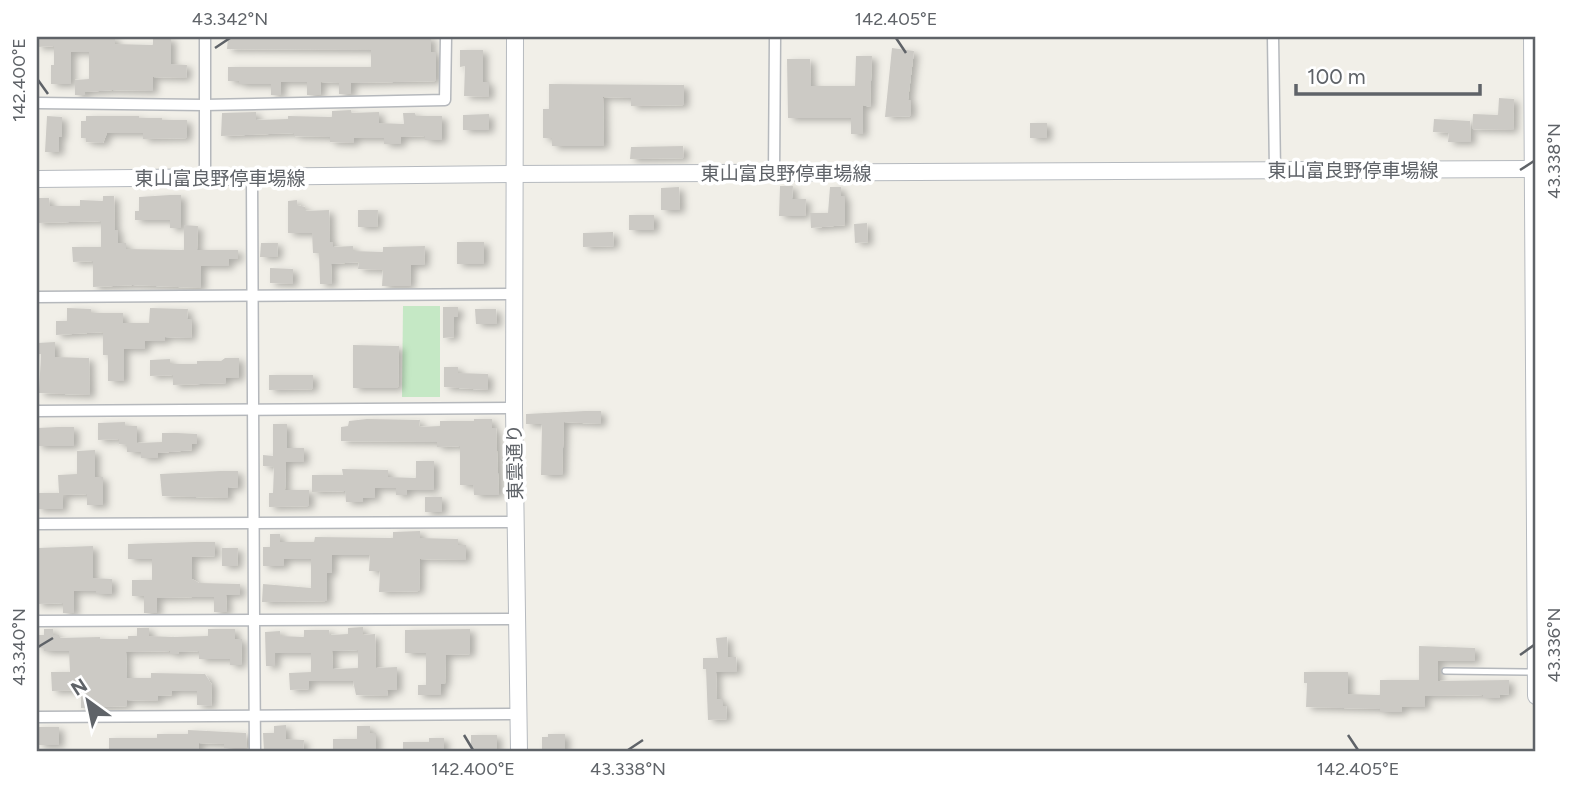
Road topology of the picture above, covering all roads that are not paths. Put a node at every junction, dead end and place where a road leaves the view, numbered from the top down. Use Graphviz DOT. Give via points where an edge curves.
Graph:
graph roads {
  1 [pos="205,37"];
  2 [pos="446,37"];
  3 [pos="515,37"];
  4 [pos="775,37"];
  5 [pos="1273,37"];
  6 [pos="1532,37"];
  7 [pos="37,103"];
  8 [pos="204,105"];
  9 [pos="1535,169"];
  10 [pos="1275,171"];
  11 [pos="774,173"];
  12 [pos="515,174"];
  13 [pos="252,177"];
  14 [pos="205,178"];
  15 [pos="37,179"];
  16 [pos="1535,239"];
  17 [pos="514,294"];
  18 [pos="253,296"];
  19 [pos="37,297"];
  20 [pos="1535,352"];
  21 [pos="1535,393"];
  22 [pos="514,408"];
  23 [pos="253,410"];
  24 [pos="37,411"];
  25 [pos="253,522"];
  26 [pos="515,522"];
  27 [pos="37,524"];
  28 [pos="516,619"];
  29 [pos="254,620"];
  30 [pos="37,621"];
  31 [pos="1445,671"];
  32 [pos="1536,672"];
  33 [pos="1536,696"];
  34 [pos="519,714"];
  35 [pos="37,716"];
  36 [pos="256,716"];
  37 [pos="255,751"];
  38 [pos="519,751"];
  1 -- 8 [label="street"];
  2 -- 8 [label="street" via="445,100"];
  3 -- 12 [label="main road, 東雲通り"];
  4 -- 11 [label="street"];
  5 -- 10 [label="street"];
  6 -- 9 [label="main road"];
  7 -- 8 [label="street"];
  8 -- 14 [label="street"];
  9 -- 10 [label="main road, 東山富良野停車場線"];
  9 -- 16 [label="main road"];
  10 -- 11 [label="main road, 東山富良野停車場線"];
  11 -- 12 [label="main road, 東山富良野停車場線"];
  12 -- 13 [label="main road, 東山富良野停車場線"];
  12 -- 17 [label="main road, 東雲通り"];
  13 -- 14 [label="main road, 東山富良野停車場線"];
  13 -- 18 [label="street"];
  14 -- 15 [label="main road, 東山富良野停車場線"];
  16 -- 20 [label="main road"];
  17 -- 18 [label="street"];
  17 -- 22 [label="main road, 東雲通り"];
  18 -- 19 [label="street"];
  18 -- 23 [label="street"];
  20 -- 21 [label="main road"];
  21 -- 32 [label="main road"];
  22 -- 23 [label="street"];
  22 -- 26 [label="main road, 東雲通り"];
  23 -- 24 [label="street"];
  23 -- 25 [label="street"];
  25 -- 26 [label="street"];
  25 -- 27 [label="street"];
  25 -- 29 [label="street"];
  26 -- 28 [label="main road, 東雲通り"];
  28 -- 29 [label="street"];
  28 -- 34 [label="main road, 東雲通り"];
  29 -- 30 [label="street"];
  29 -- 36 [label="street"];
  31 -- 32 [label="lane"];
  32 -- 33 [label="main road"];
  34 -- 36 [label="street"];
  34 -- 38 [label="main road, 東雲通り"];
  35 -- 36 [label="street"];
  36 -- 37 [label="street"];
}
